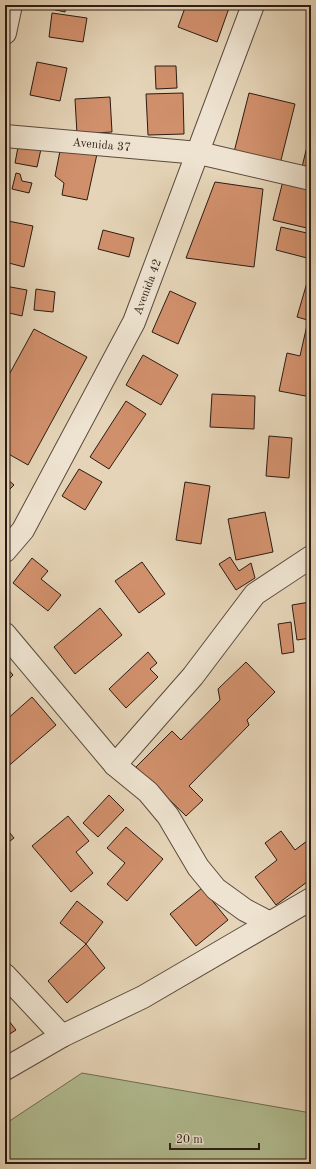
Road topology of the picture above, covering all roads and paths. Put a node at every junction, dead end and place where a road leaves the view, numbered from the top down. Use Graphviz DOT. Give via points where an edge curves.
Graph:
graph roads {
  1 [pos="10,5"];
  2 [pos="253,5"];
  3 [pos="5,33"];
  4 [pos="5,136"];
  5 [pos="199,153"];
  6 [pos="311,179"];
  7 [pos="5,552"];
  8 [pos="311,558"];
  9 [pos="5,634"];
  10 [pos="115,765"];
  11 [pos="311,899"];
  12 [pos="270,924"];
  13 [pos="5,975"];
  14 [pos="62,1036"];
  15 [pos="5,1069"];
  1 -- 3 [label="street"];
  2 -- 5 [label="street, Avenida 42"];
  4 -- 5 [label="street, Avenida 37"];
  5 -- 6 [label="street, Avenida 37"];
  5 -- 7 [label="street, Avenida 42" via="134,322 23,530"];
  8 -- 10 [label="street" via="255,594 193,676"];
  9 -- 10 [label="street"];
  10 -- 12 [label="street" via="148,792 168,816 198,867 216,888 245,910"];
  11 -- 12 [label="street"];
  12 -- 14 [label="street" via="143,997"];
  13 -- 14 [label="street"];
  14 -- 15 [label="street"];
}
